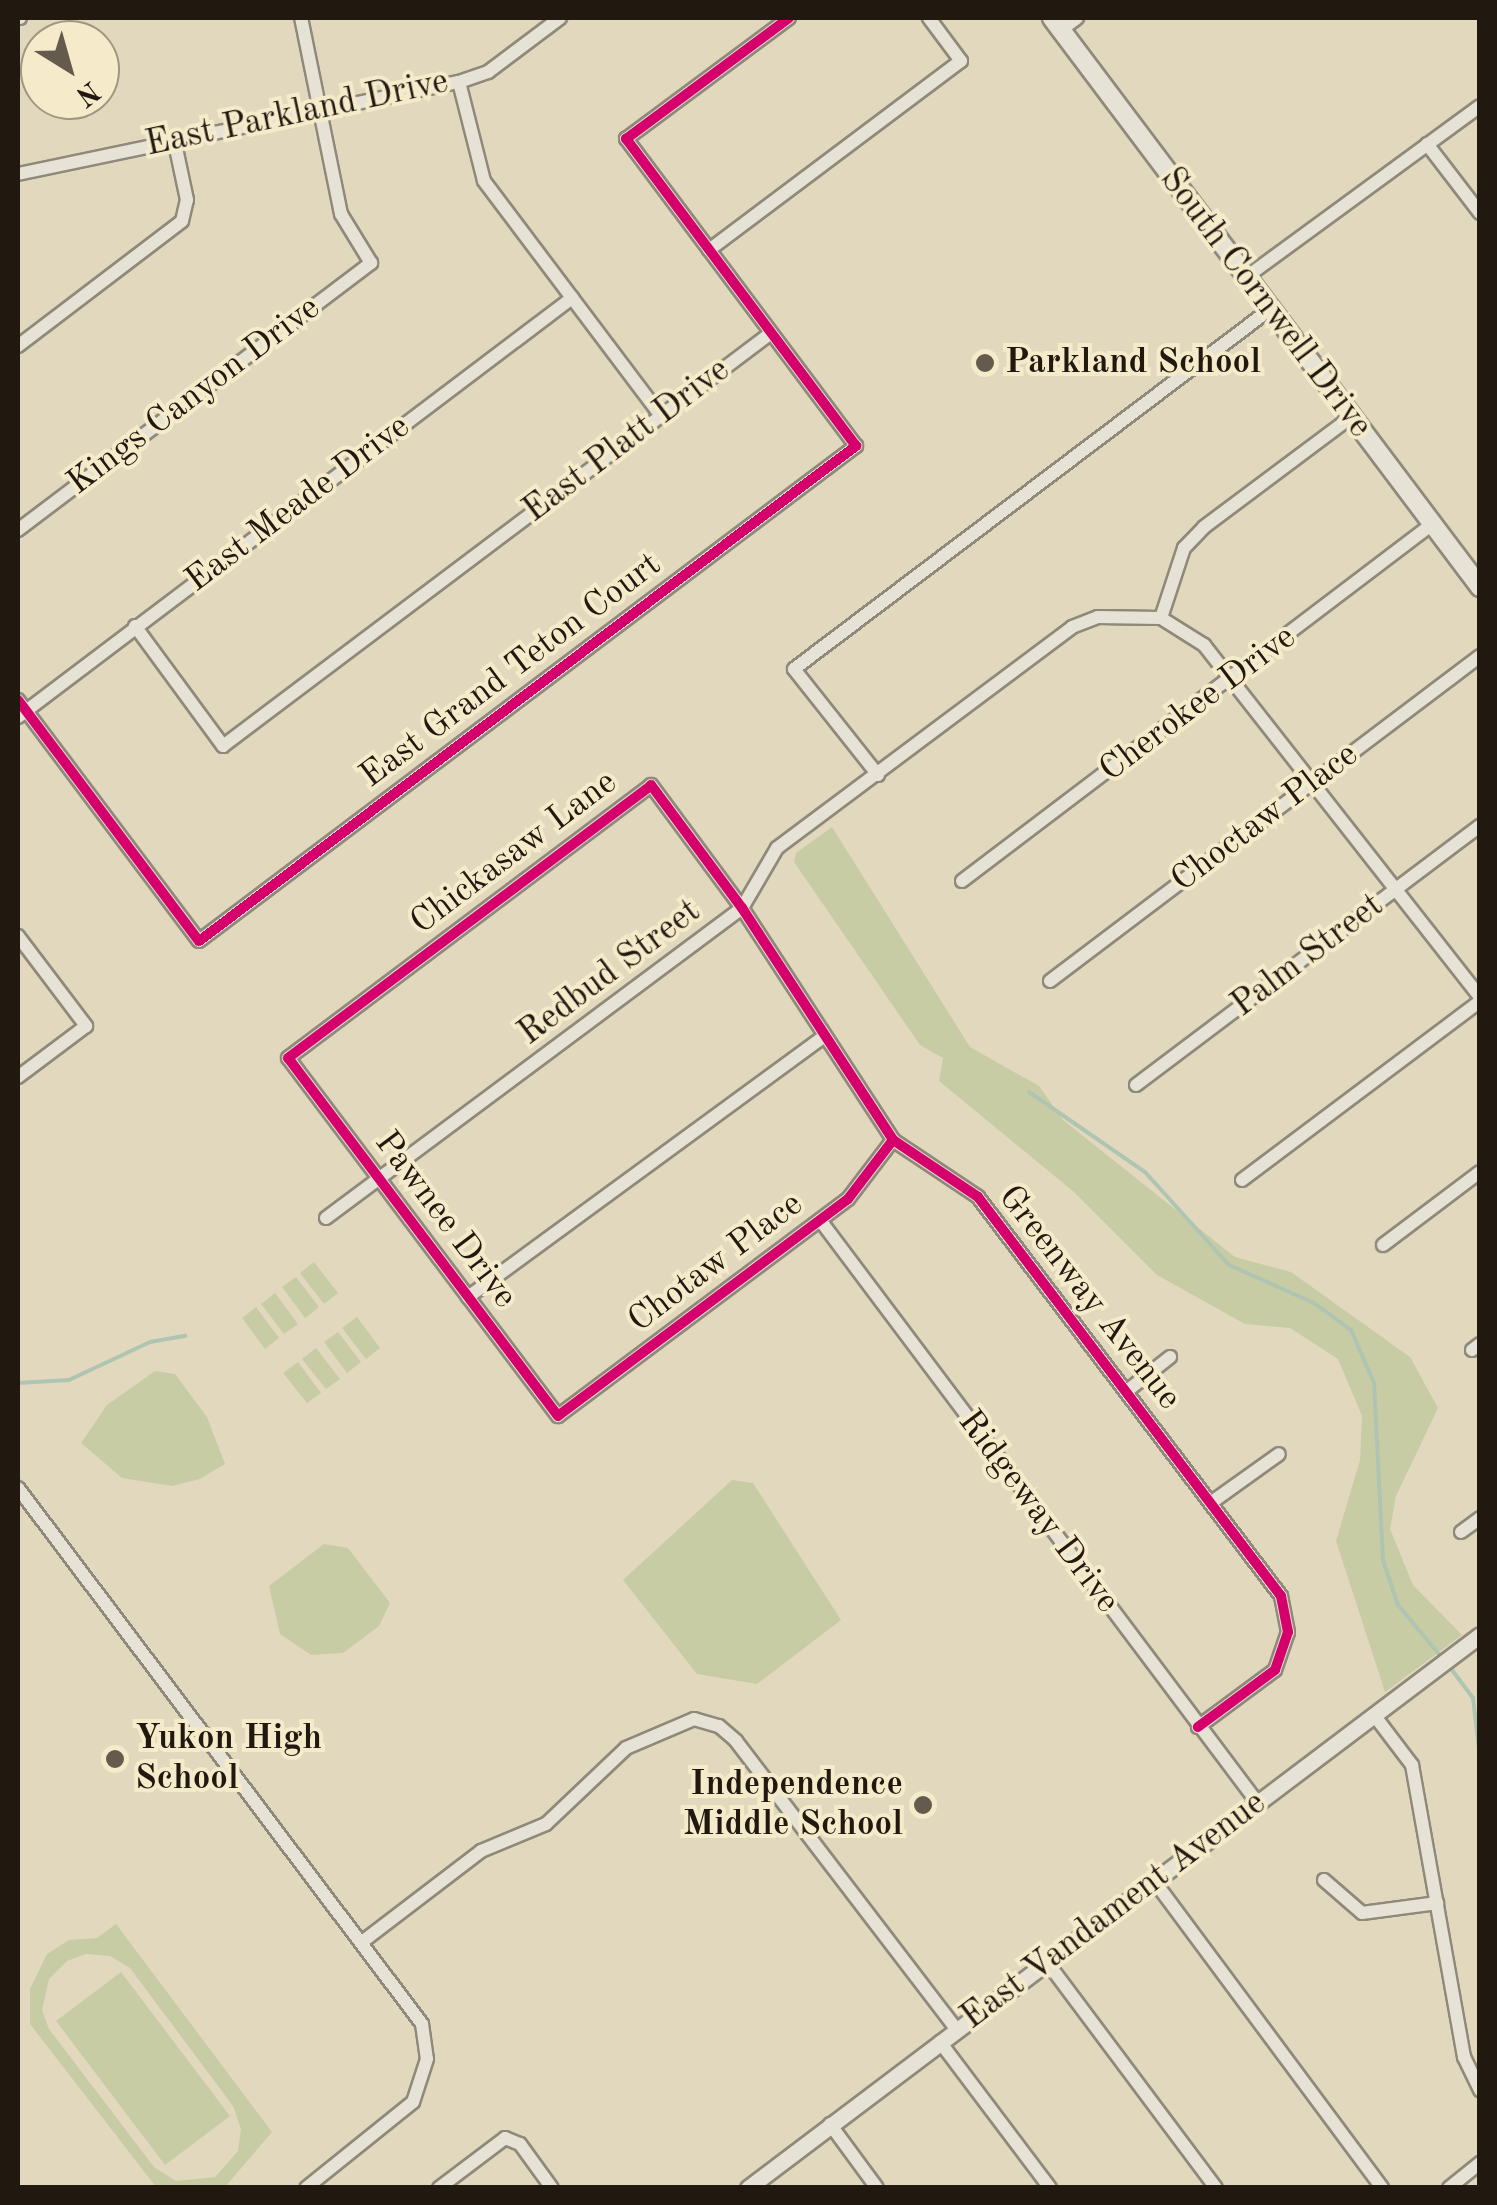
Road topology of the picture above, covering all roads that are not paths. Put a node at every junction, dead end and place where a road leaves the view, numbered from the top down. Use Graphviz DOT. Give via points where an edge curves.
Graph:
graph roads {
  1 [pos="301,18"];
  2 [pos="560,18"];
  3 [pos="789,18"];
  4 [pos="929,18"];
  5 [pos="1077,18"];
  6 [pos="1057,24"];
  7 [pos="459,82"];
  8 [pos="1480,106"];
  9 [pos="319,108"];
  10 [pos="174,139"];
  11 [pos="1426,144"];
  12 [pos="18,174"];
  13 [pos="1480,213"];
  14 [pos="708,250"];
  15 [pos="1246,278"];
  16 [pos="572,298"];
  17 [pos="1269,310"];
  18 [pos="771,333"];
  19 [pos="18,346"];
  20 [pos="661,416"];
  21 [pos="1351,417"];
  22 [pos="1432,526"];
  23 [pos="18,530"];
  24 [pos="1480,587"];
  25 [pos="1161,618"];
  26 [pos="136,626"];
  27 [pos="1480,656"];
  28 [pos="1232,680"];
  29 [pos="20,709"];
  30 [pos="878,775"];
  31 [pos="1310,784"];
  32 [pos="1480,826"];
  33 [pos="962,881"];
  34 [pos="1396,889"];
  35 [pos="742,908"];
  36 [pos="18,936"];
  37 [pos="1050,981"];
  38 [pos="1480,999"];
  39 [pos="824,1036"];
  40 [pos="288,1058"];
  41 [pos="18,1077"];
  42 [pos="1136,1085"];
  43 [pos="892,1140"];
  44 [pos="1480,1172"];
  45 [pos="379,1178"];
  46 [pos="1242,1180"];
  47 [pos="326,1218"];
  48 [pos="820,1220"];
  49 [pos="1383,1245"];
  50 [pos="468,1296"];
  51 [pos="1170,1358"];
  52 [pos="1127,1390"];
  53 [pos="558,1416"];
  54 [pos="1279,1454"];
  55 [pos="18,1488"];
  56 [pos="1212,1502"];
  57 [pos="1480,1518"];
  58 [pos="1461,1532"];
  59 [pos="1480,1635"];
  60 [pos="1374,1715"];
  61 [pos="1198,1726"];
  62 [pos="1257,1802"];
  63 [pos="1324,1880"];
  64 [pos="1155,1882"];
  65 [pos="1437,1903"];
  66 [pos="362,1942"];
  67 [pos="1047,1962"];
  68 [pos="956,2030"];
  69 [pos="940,2042"];
  70 [pos="1480,2090"];
  71 [pos="830,2124"];
  72 [pos="1480,2164"];
  73 [pos="306,2188"];
  74 [pos="440,2188"];
  75 [pos="552,2188"];
  76 [pos="748,2188"];
  77 [pos="877,2188"];
  78 [pos="1050,2188"];
  79 [pos="1216,2188"];
  80 [pos="1382,2188"];
  81 [pos="1449,2188"];
  1 -- 9 [label="street"];
  2 -- 7 [label="street, East Parkland Drive" via="488,72"];
  3 -- 14 [label="street" via="626,139"];
  4 -- 14 [label="street" via="962,61"];
  5 -- 6 [label="street"];
  6 -- 15 [label="main road, South Cornwell Drive"];
  7 -- 9 [label="street, East Parkland Drive"];
  7 -- 16 [label="street" via="484,182"];
  8 -- 11 [label="street"];
  9 -- 10 [label="street, East Parkland Drive"];
  9 -- 23 [label="street, Kings Canyon Drive" via="342,214 371,263"];
  10 -- 12 [label="street, East Parkland Drive"];
  10 -- 19 [label="street" via="187,200 182,221"];
  11 -- 13 [label="street"];
  11 -- 15 [label="street"];
  14 -- 18 [label="street"];
  15 -- 17 [label="main road, South Cornwell Drive"];
  16 -- 20 [label="street"];
  16 -- 26 [label="street, East Meade Drive"];
  17 -- 21 [label="main road, South Cornwell Drive"];
  17 -- 30 [label="street" via="794,669"];
  18 -- 20 [label="street, East Platt Drive"];
  18 -- 29 [label="street, East Grand Teton Court" via="856,446 199,941"];
  20 -- 26 [label="street, East Platt Drive" via="224,746"];
  21 -- 22 [label="main road, South Cornwell Drive"];
  21 -- 25 [label="street" via="1194,538 1174,571"];
  22 -- 24 [label="main road, South Cornwell Drive"];
  22 -- 28 [label="street, Cherokee Drive"];
  25 -- 28 [label="street" via="1204,645"];
  25 -- 30 [label="street, Redbud Street" via="1098,618 1072,627"];
  26 -- 29 [label="street, East Meade Drive"];
  27 -- 31 [label="street, Choctaw Place"];
  28 -- 31 [label="street"];
  28 -- 33 [label="street, Cherokee Drive"];
  30 -- 35 [label="street, Redbud Street" via="776,848"];
  31 -- 34 [label="street"];
  31 -- 37 [label="street, Choctaw Place"];
  32 -- 34 [label="street, Palm Street"];
  34 -- 38 [label="street"];
  34 -- 42 [label="street, Palm Street"];
  35 -- 39 [label="street, Greenway Avenue"];
  35 -- 40 [label="street, Chickasaw Lane" via="651,785"];
  35 -- 45 [label="street, Redbud Street"];
  36 -- 41 [label="street" via="86,1026"];
  38 -- 46 [label="street"];
  39 -- 43 [label="street, Greenway Avenue"];
  39 -- 50 [label="street"];
  40 -- 45 [label="street, Pawnee Drive"];
  43 -- 48 [label="street, Chotaw Place" via="848,1199"];
  43 -- 52 [label="street, Greenway Avenue" via="978,1198"];
  44 -- 49 [label="street"];
  45 -- 47 [label="street, Redbud Street"];
  45 -- 50 [label="street, Pawnee Drive"];
  48 -- 53 [label="street, Chotaw Place"];
  48 -- 61 [label="street, Ridgeway Drive"];
  50 -- 53 [label="street, Pawnee Drive"];
  51 -- 52 [label="street"];
  52 -- 56 [label="street, Greenway Avenue"];
  54 -- 56 [label="street"];
  55 -- 66 [label="street"];
  56 -- 61 [label="street, Greenway Avenue" via="1281,1596 1288,1632 1275,1670"];
  57 -- 58 [label="street"];
  59 -- 60 [label="street, East Vandament Avenue"];
  60 -- 62 [label="street, East Vandament Avenue"];
  60 -- 65 [label="street" via="1412,1765"];
  61 -- 62 [label="street, Ridgeway Drive"];
  62 -- 64 [label="street, East Vandament Avenue"];
  63 -- 65 [label="street" via="1362,1913"];
  64 -- 67 [label="street, East Vandament Avenue"];
  64 -- 80 [label="street"];
  65 -- 70 [label="street" via="1464,2057"];
  66 -- 68 [label="street" via="481,1851 546,1824 613,1757 656,1731 694,1719 719,1726 736,1741"];
  66 -- 73 [label="street" via="422,2024 424,2080 402,2115"];
  67 -- 68 [label="street, East Vandament Avenue"];
  67 -- 79 [label="street"];
  68 -- 69 [label="street, East Vandament Avenue"];
  69 -- 71 [label="street, East Vandament Avenue"];
  69 -- 78 [label="street"];
  71 -- 76 [label="street, East Vandament Avenue"];
  71 -- 77 [label="street"];
  72 -- 81 [label="street"];
  74 -- 75 [label="street" via="506,2138 520,2144"];
}
